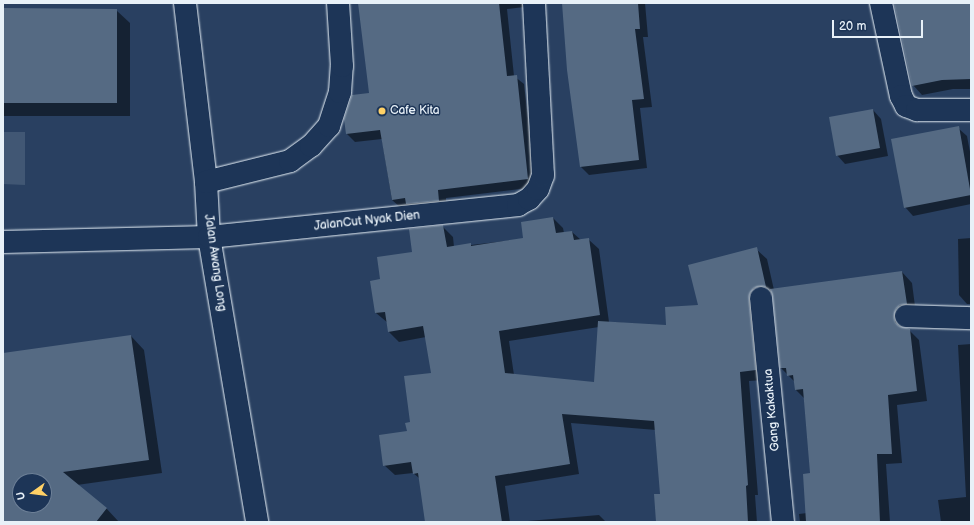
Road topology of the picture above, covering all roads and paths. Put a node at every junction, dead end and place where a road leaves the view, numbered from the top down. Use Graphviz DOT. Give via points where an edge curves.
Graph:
graph roads {
  1 [pos="185,3"];
  2 [pos="338,3"];
  3 [pos="534,3"];
  4 [pos="881,3"];
  5 [pos="971,110"];
  6 [pos="206,182"];
  7 [pos="209,237"];
  8 [pos="3,242"];
  9 [pos="762,298"];
  10 [pos="906,316"];
  11 [pos="971,318"];
  12 [pos="256,522"];
  13 [pos="783,522"];
  1 -- 6 [label="street, Jalan Awang Long"];
  2 -- 6 [label="street" via="342,66 340,92 328,126 311,146 290,161"];
  3 -- 7 [label="street, JalanCut Nyak Dien" via="543,175 538,189 529,199 518,204"];
  4 -- 5 [label="street" via="901,96 906,106 917,110"];
  6 -- 7 [label="street, Jalan Awang Long"];
  7 -- 8 [label="street, JalanCut Nyak Dien"];
  7 -- 12 [label="street, Jalan Awang Long"];
  9 -- 13 [label="street, Gang Kakaktua"];
  10 -- 11 [label="street"];
}
